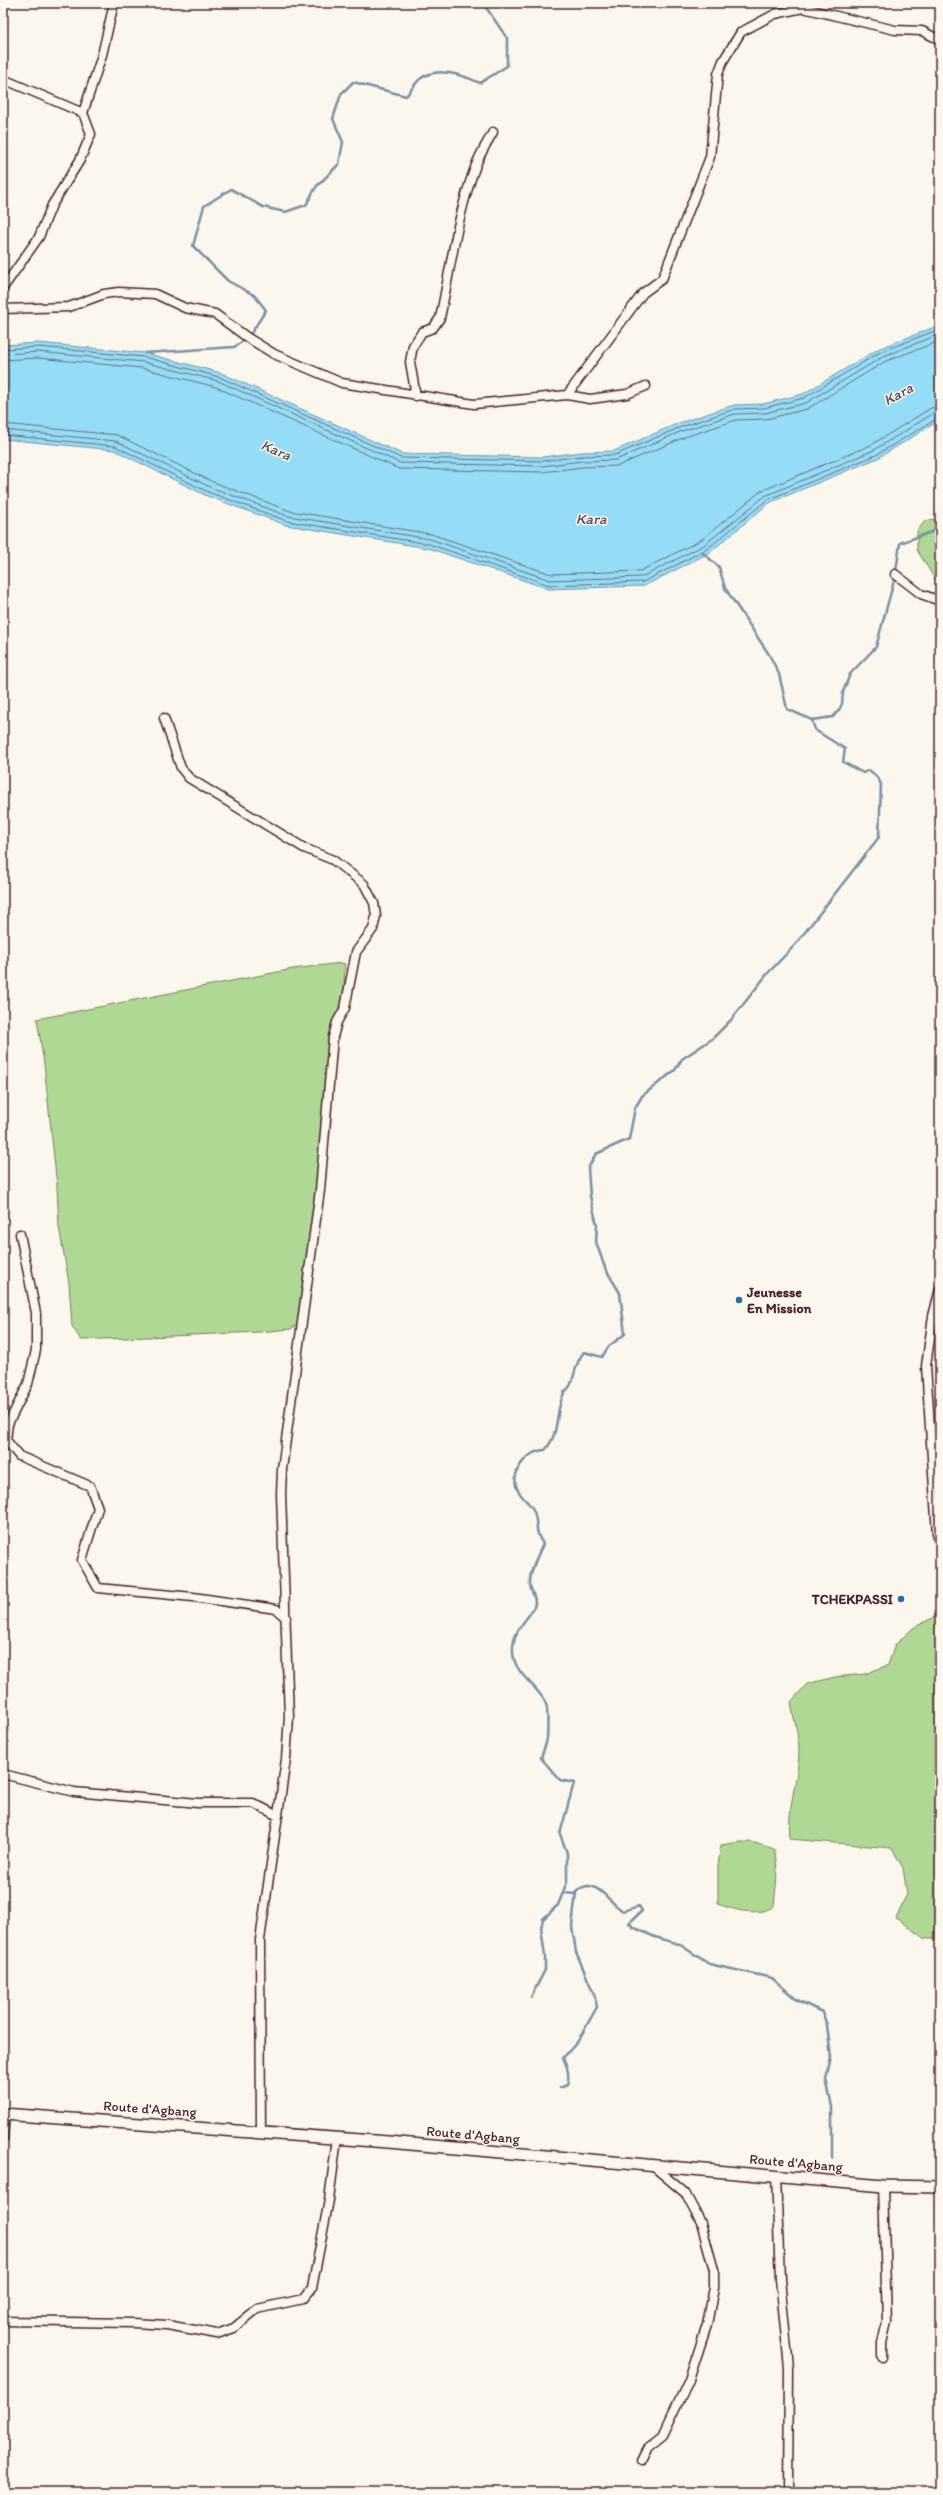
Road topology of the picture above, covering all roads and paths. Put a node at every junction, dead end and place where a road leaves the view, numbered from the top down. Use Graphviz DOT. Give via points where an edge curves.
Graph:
graph roads {
  1 [pos="114,3"];
  2 [pos="940,40"];
  3 [pos="3,79"];
  4 [pos="83,113"];
  5 [pos="493,132"];
  6 [pos="3,288"];
  7 [pos="3,309"];
  8 [pos="646,386"];
  9 [pos="567,395"];
  10 [pos="416,396"];
  11 [pos="895,574"];
  12 [pos="940,601"];
  13 [pos="164,718"];
  14 [pos="20,1234"];
  15 [pos="940,1289"];
  16 [pos="940,1546"];
  17 [pos="286,1618"];
  18 [pos="3,1774"];
  19 [pos="278,1816"];
  20 [pos="4,2114"];
  21 [pos="261,2132"];
  22 [pos="337,2138"];
  23 [pos="3,2139"];
  24 [pos="654,2167"];
  25 [pos="776,2176"];
  26 [pos="883,2186"];
  27 [pos="940,2187"];
  28 [pos="3,2321"];
  29 [pos="882,2357"];
  30 [pos="642,2460"];
  31 [pos="788,2492"];
  1 -- 4 [label="street" via="102,55"];
  2 -- 9 [label="street" via="922,31 895,30 803,8 775,14 741,32 718,74 710,157 662,279 643,293"];
  3 -- 4 [label="street"];
  4 -- 6 [label="street" via="91,134 80,160 52,205 39,238"];
  5 -- 10 [label="street" via="476,165 454,239 440,318 433,328 422,332 413,346 410,362"];
  7 -- 10 [label="street" via="69,307 104,294 118,292 155,294 185,308 215,314 274,354 342,383"];
  8 -- 9 [label="street" via="627,394 590,399"];
  9 -- 10 [label="street" via="474,404"];
  11 -- 12 [label="street" via="921,594"];
  13 -- 17 [label="street" via="181,768 189,778 304,848 333,860 364,884 374,903 376,916 373,929 356,952 345,1008 337,1022 333,1038 319,1198 282,1469"];
  14 -- 17 [label="street" via="36,1313 36,1350 28,1384 8,1424 6,1440 19,1456 90,1486 98,1508 82,1560 98,1588 193,1597 276,1609"];
  15 -- 16 [label="street" via="933,1316 926,1366 937,1534"];
  17 -- 19 [label="street" via="289,1717"];
  18 -- 19 [label="street" via="74,1792 198,1803 253,1803"];
  19 -- 21 [label="street" via="260,1940"];
  20 -- 21 [label="main road, Route d'Agbang"];
  20 -- 23 [label="street"];
  21 -- 22 [label="main road, Route d'Agbang"];
  22 -- 24 [label="main road, Route d'Agbang"];
  22 -- 28 [label="street" via="330,2200 312,2288 303,2299 257,2309 234,2328 217,2334 167,2325"];
  24 -- 25 [label="main road, Route d'Agbang"];
  24 -- 30 [label="street" via="685,2193 701,2223 714,2270 714,2287 707,2325 688,2380 663,2435 649,2446"];
  25 -- 26 [label="main road, Route d'Agbang"];
  25 -- 31 [label="street" via="780,2279 789,2369"];
  26 -- 27 [label="main road, Route d'Agbang"];
  26 -- 29 [label="street" via="887,2322"];
}
